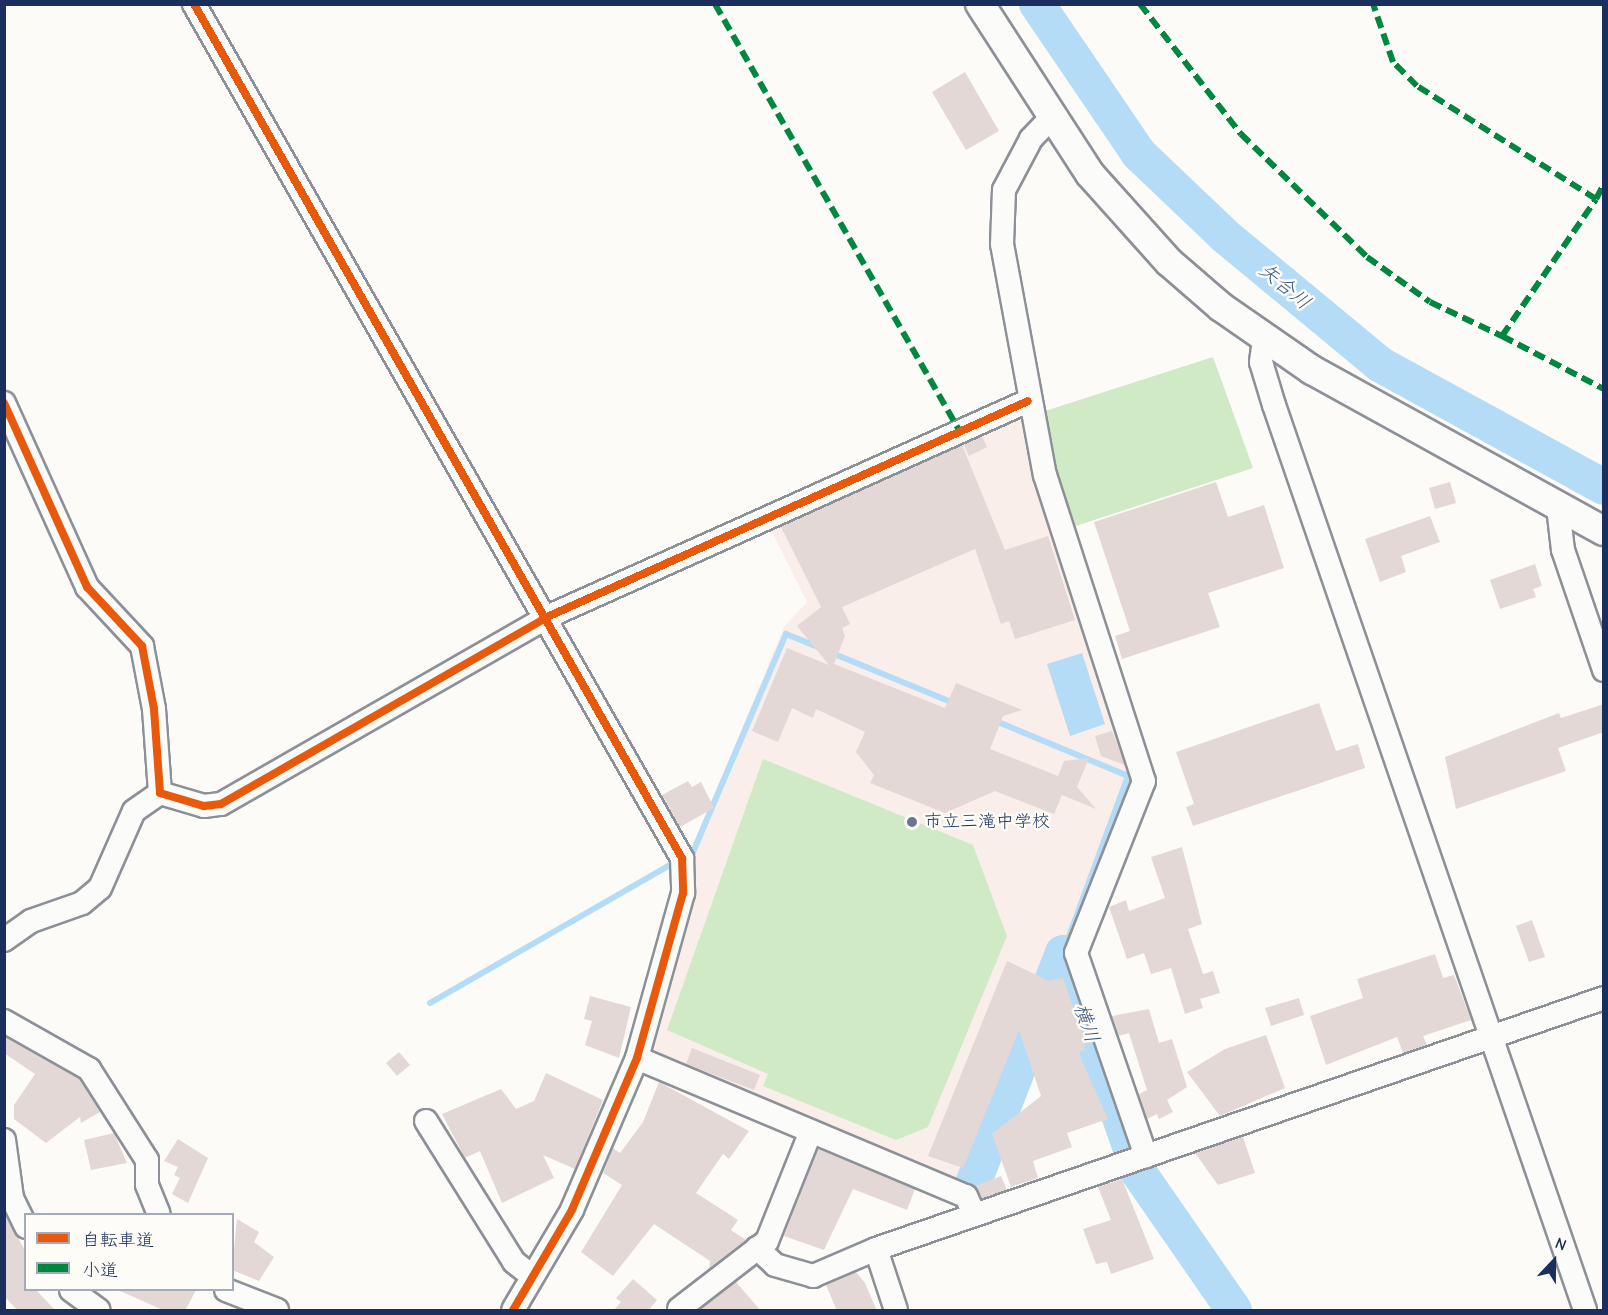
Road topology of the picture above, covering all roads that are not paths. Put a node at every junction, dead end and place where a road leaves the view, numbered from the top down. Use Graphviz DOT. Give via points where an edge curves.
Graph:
graph roads {
  1 [pos="194,4"];
  2 [pos="980,4"];
  3 [pos="1051,118"];
  4 [pos="1264,340"];
  5 [pos="1028,401"];
  6 [pos="4,403"];
  7 [pos="1558,507"];
  8 [pos="1604,531"];
  9 [pos="547,617"];
  10 [pos="1604,670"];
  11 [pos="160,793"];
  12 [pos="4,940"];
  13 [pos="1604,998"];
  14 [pos="4,1021"];
  15 [pos="1491,1036"];
  16 [pos="637,1058"];
  17 [pos="426,1120"];
  18 [pos="811,1131"];
  19 [pos="4,1140"];
  20 [pos="1140,1158"];
  21 [pos="8,1200"];
  22 [pos="158,1213"];
  23 [pos="974,1214"];
  24 [pos="24,1224"];
  25 [pos="757,1248"];
  26 [pos="876,1249"];
  27 [pos="532,1276"];
  28 [pos="72,1291"];
  29 [pos="228,1291"];
  30 [pos="679,1309"];
  31 [pos="99,1311"];
  32 [pos="277,1311"];
  33 [pos="513,1311"];
  34 [pos="896,1311"];
  35 [pos="1585,1311"];
  1 -- 9 [label="street"];
  2 -- 3 [label="street"];
  3 -- 4 [label="street" via="1090,174 1169,262"];
  3 -- 5 [label="street" via="1016,165 1001,206 1009,302"];
  4 -- 7 [label="street"];
  4 -- 15 [label="street" via="1261,362 1274,405"];
  5 -- 9 [label="street"];
  5 -- 20 [label="street" via="1044,475 1144,782 1076,953"];
  6 -- 11 [label="street" via="87,587 142,646 153,699"];
  7 -- 8 [label="street"];
  7 -- 10 [label="street" via="1563,550"];
  9 -- 11 [label="street" via="221,804 204,806"];
  9 -- 16 [label="street" via="682,858 681,904"];
  11 -- 12 [label="street" via="134,811 100,888 82,903 31,921"];
  13 -- 15 [label="street"];
  14 -- 22 [label="street" via="89,1069 147,1160 147,1185"];
  15 -- 20 [label="street"];
  15 -- 35 [label="street"];
  16 -- 18 [label="street"];
  16 -- 27 [label="street" via="572,1210"];
  17 -- 27 [label="street" via="514,1262"];
  18 -- 23 [label="street" via="966,1196"];
  18 -- 25 [label="street" via="770,1235"];
  19 -- 21 [label="street"];
  20 -- 23 [label="street"];
  21 -- 24 [label="street"];
  23 -- 26 [label="street"];
  25 -- 26 [label="street" via="776,1264 813,1276"];
  25 -- 30 [label="street"];
  26 -- 34 [label="street"];
  27 -- 33 [label="street"];
  28 -- 31 [label="street"];
  29 -- 32 [label="street"];
}
